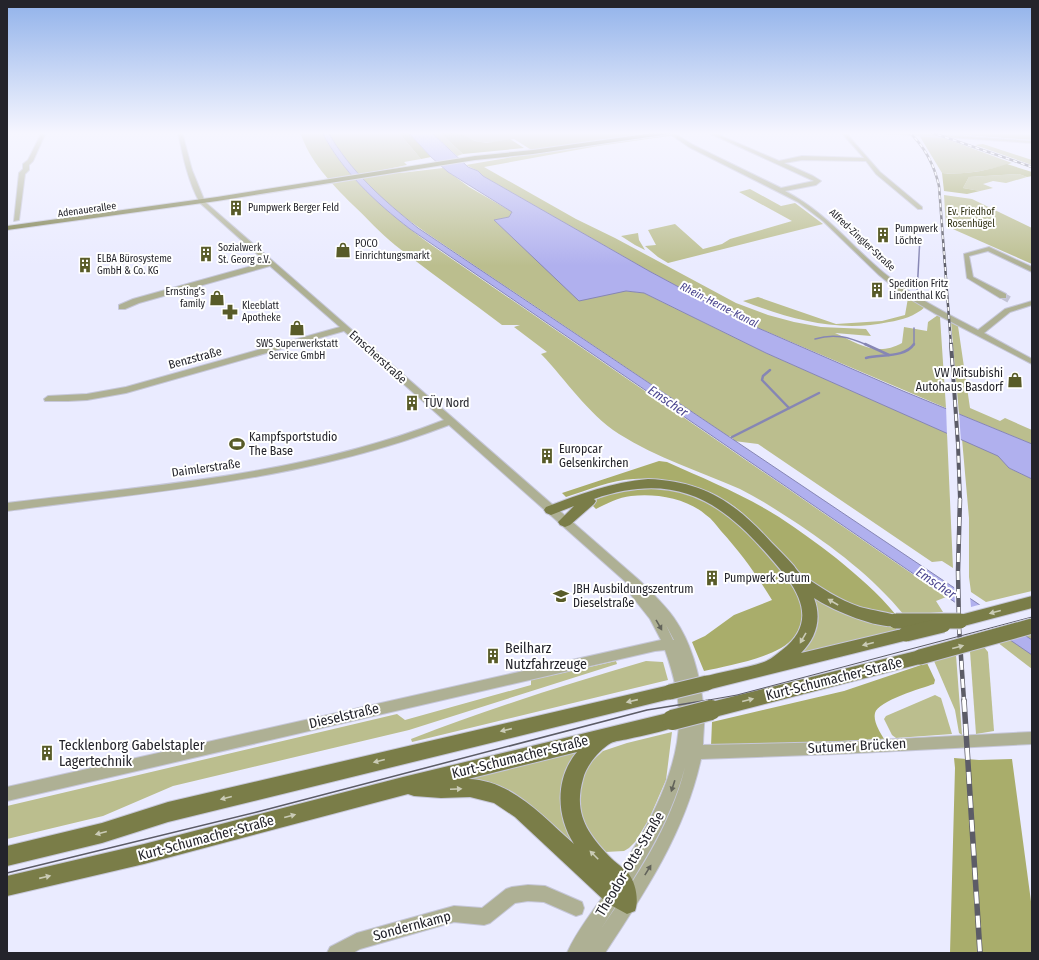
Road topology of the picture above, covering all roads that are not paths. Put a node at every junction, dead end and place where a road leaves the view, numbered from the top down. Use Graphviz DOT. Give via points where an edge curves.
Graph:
graph roads {
  1 [pos="22,177"];
  2 [pos="191,177"];
  3 [pos="356,177"];
  4 [pos="754,177"];
  5 [pos="807,177"];
  6 [pos="883,177"];
  7 [pos="780,190"];
  8 [pos="203,202"];
  9 [pos="920,208"];
  10 [pos="16,220"];
  11 [pos="7,228"];
  12 [pos="7,231"];
  13 [pos="272,263"];
  14 [pos="1031,268"];
  15 [pos="1003,296"];
  16 [pos="1010,300"];
  17 [pos="1032,303"];
  18 [pos="1020,306"];
  19 [pos="122,307"];
  20 [pos="346,328"];
  21 [pos="978,333"];
  22 [pos="1032,362"];
  23 [pos="48,399"];
  24 [pos="450,421"];
  25 [pos="597,494"];
  26 [pos="7,507"];
  27 [pos="552,510"];
  28 [pos="565,522"];
  29 [pos="794,576"];
  30 [pos="1031,602"];
  31 [pos="960,621"];
  32 [pos="1032,626"];
  33 [pos="676,644"];
  34 [pos="771,667"];
  35 [pos="608,735"];
  36 [pos="1032,738"];
  37 [pos="689,750"];
  38 [pos="403,786"];
  39 [pos="7,794"];
  40 [pos="7,856"];
  41 [pos="7,886"];
  42 [pos="621,894"];
  43 [pos="576,908"];
  44 [pos="336,953"];
  45 [pos="576,953"];
  46 [pos="595,953"];
  1 -- 10 [label="street"];
  2 -- 8 [label="street, Emscherstraße"];
  3 -- 8 [label="main road, Adenauerallee" via="282,192"];
  4 -- 7 [label="street, Alfred-Zingler-Straße"];
  5 -- 7 [label="street" via="818,182"];
  6 -- 9 [label="street"];
  7 -- 21 [label="street, Alfred-Zingler-Straße" via="818,214 896,286"];
  8 -- 11 [label="main road, Adenauerallee"];
  8 -- 12 [label="main road, Adenauerallee"];
  8 -- 13 [label="street, Emscherstraße"];
  13 -- 19 [label="street"];
  13 -- 20 [label="street, Emscherstraße"];
  14 -- 15 [label="street" via="985,248 966,255 970,278"];
  16 -- 18 [label="street"];
  17 -- 18 [label="street"];
  18 -- 21 [label="street" via="1001,315 988,329"];
  20 -- 23 [label="street, Benzstraße" via="136,386 88,396"];
  20 -- 24 [label="street, Emscherstraße"];
  21 -- 22 [label="street, Alfred-Zingler-Straße"];
  24 -- 26 [label="street, Daimlerstraße" via="354,454 305,465 234,478"];
  24 -- 27 [label="street, Emscherstraße"];
  25 -- 27 [label="main road"];
  25 -- 28 [label="main road"];
  25 -- 29 [label="main road" via="617,487 640,484 675,486 699,493 720,503 740,518"];
  27 -- 28 [label="street, Emscherstraße"];
  28 -- 33 [label="street, Emscherstraße" via="609,562"];
  31 -- 29 [label="main road, one-way, bridge" via="896,621 872,617 840,607"];
  29 -- 34 [label="main road, one-way" via="804,592 810,611 809,626 798,646"];
  30 -- 31 [label="main road, Kurt-Schumacher-Straße, one-way"];
  31 -- 34 [label="main road, Kurt-Schumacher-Straße, one-way, bridge"];
  35 -- 32 [label="main road, Kurt-Schumacher-Straße, one-way, bridge" via="920,657"];
  33 -- 37 [label="street, Emscherstraße"];
  33 -- 39 [label="street, Dieselstraße" via="648,647"];
  34 -- 40 [label="main road, Kurt-Schumacher-Straße, one-way, bridge" via="168,812 102,833"];
  35 -- 38 [label="main road, Kurt-Schumacher-Straße"];
  42 -- 35 [label="main road, one-way" via="578,835 569,806 569,792 578,767 589,752"];
  36 -- 37 [label="street, Sutumer Brücken" via="838,748"];
  37 -- 42 [label="street, Theodor-Otte-Straße, one-way" via="655,828"];
  42 -- 37 [label="street, Theodor-Otte-Straße, one-way" via="664,844 675,822 692,774"];
  41 -- 38 [label="main road, Kurt-Schumacher-Straße, one-way" via="144,854"];
  38 -- 42 [label="main road, one-way" via="470,788 498,795 522,810"];
  42 -- 45 [label="street, Theodor-Otte-Straße" via="595,922"];
  42 -- 46 [label="street, Theodor-Otte-Straße"];
  43 -- 44 [label="street, Sondernkamp" via="545,894 512,895 484,917 454,914 363,939"];
}
